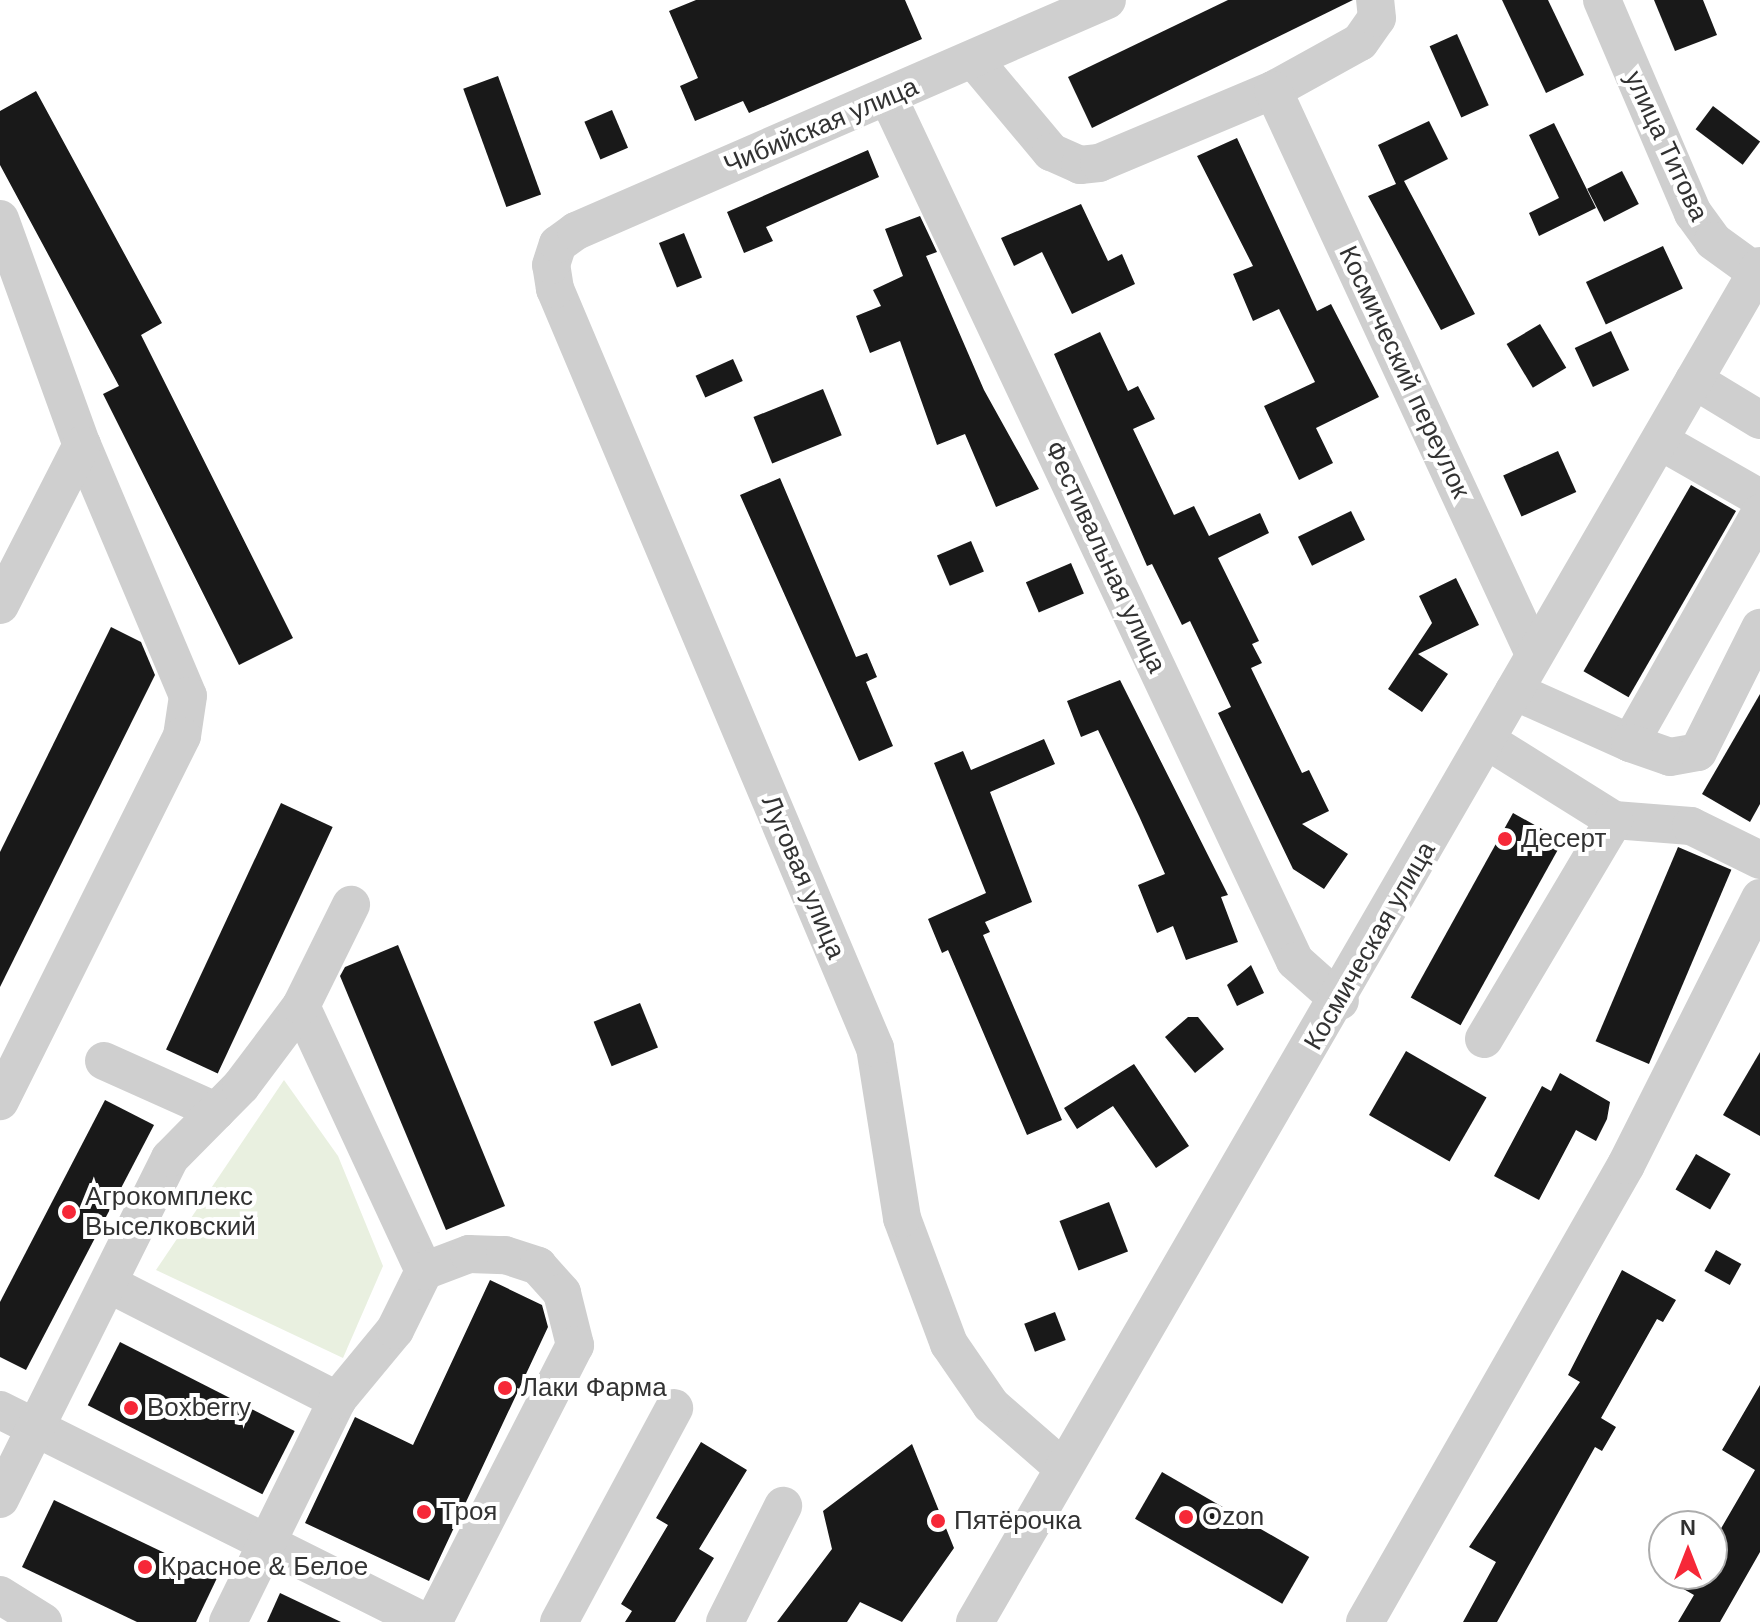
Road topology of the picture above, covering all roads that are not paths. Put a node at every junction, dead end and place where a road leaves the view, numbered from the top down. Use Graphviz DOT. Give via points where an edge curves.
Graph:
graph roads {
  1 [pos="1107,0"];
  2 [pos="1375,0"];
  3 [pos="1602,0"];
  4 [pos="974,60"];
  5 [pos="1273,90"];
  6 [pos="888,97"];
  7 [pos="0,219"];
  8 [pos="551,265"];
  9 [pos="1759,271"];
  10 [pos="1694,380"];
  11 [pos="1760,420"];
  12 [pos="1660,441"];
  13 [pos="82,445"];
  14 [pos="1760,498"];
  15 [pos="1760,513"];
  16 [pos="0,605"];
  17 [pos="1760,628"];
  18 [pos="1534,654"];
  19 [pos="1514,691"];
  20 [pos="1486,740"];
  21 [pos="1630,743"];
  22 [pos="1614,820"];
  23 [pos="1760,860"];
  24 [pos="1760,898"];
  25 [pos="351,905"];
  26 [pos="1340,1001"];
  27 [pos="301,1006"];
  28 [pos="1484,1039"];
  29 [pos="104,1061"];
  30 [pos="0,1101"];
  31 [pos="216,1111"];
  32 [pos="424,1271"];
  33 [pos="111,1285"];
  34 [pos="337,1400"];
  35 [pos="674,1408"];
  36 [pos="0,1410"];
  37 [pos="37,1428"];
  38 [pos="1062,1467"];
  39 [pos="0,1499"];
  40 [pos="783,1506"];
  41 [pos="269,1545"];
  42 [pos="228,1622"];
  43 [pos="426,1622"];
  44 [pos="433,1622"];
  45 [pos="559,1622"];
  46 [pos="725,1622"];
  47 [pos="975,1622"];
  48 [pos="1365,1622"];
  1 -- 4 [label="street, Чибийская улица"];
  2 -- 5 [label="street" via="1377,18 1360,42"];
  3 -- 9 [label="street, улица Титова" via="1693,213 1713,241"];
  4 -- 5 [label="street" via="1051,152 1080,165"];
  4 -- 6 [label="street, Чибийская улица"];
  5 -- 18 [label="street, Космический переулок"];
  6 -- 8 [label="street, Чибийская улица" via="576,231 558,244"];
  6 -- 26 [label="street, Фестивальная улица" via="1295,961"];
  7 -- 13 [label="street"];
  8 -- 38 [label="street, Луговая улица" via="555,289 875,1048 910,1253 949,1344 991,1405"];
  9 -- 10 [label="street, Космическая улица"];
  10 -- 11 [label="street"];
  10 -- 12 [label="street, Космическая улица"];
  12 -- 14 [label="street"];
  12 -- 18 [label="street, Космическая улица"];
  13 -- 16 [label="street"];
  13 -- 30 [label="street" via="183,676 188,717"];
  15 -- 21 [label="street"];
  17 -- 21 [label="street" via="1698,752 1670,757"];
  18 -- 19 [label="street, Космическая улица"];
  19 -- 20 [label="street, Космическая улица"];
  19 -- 21 [label="street"];
  20 -- 22 [label="street"];
  20 -- 26 [label="street, Космическая улица"];
  22 -- 23 [label="street" via="1691,826"];
  22 -- 28 [label="street"];
  24 -- 48 [label="street" via="1626,1165"];
  25 -- 27 [label="street"];
  26 -- 38 [label="street, Космическая улица"];
  27 -- 31 [label="street"];
  27 -- 32 [label="street"];
  29 -- 31 [label="street"];
  31 -- 33 [label="street" via="170,1158"];
  32 -- 34 [label="street" via="395,1330"];
  32 -- 44 [label="street" via="469,1254 538,1266 562,1293 575,1345"];
  33 -- 34 [label="street"];
  33 -- 37 [label="street"];
  34 -- 41 [label="street"];
  35 -- 45 [label="street"];
  36 -- 37 [label="street"];
  37 -- 39 [label="street"];
  37 -- 41 [label="street"];
  38 -- 47 [label="street, Космическая улица"];
  40 -- 46 [label="street"];
  41 -- 42 [label="street"];
  41 -- 43 [label="street"];
}
